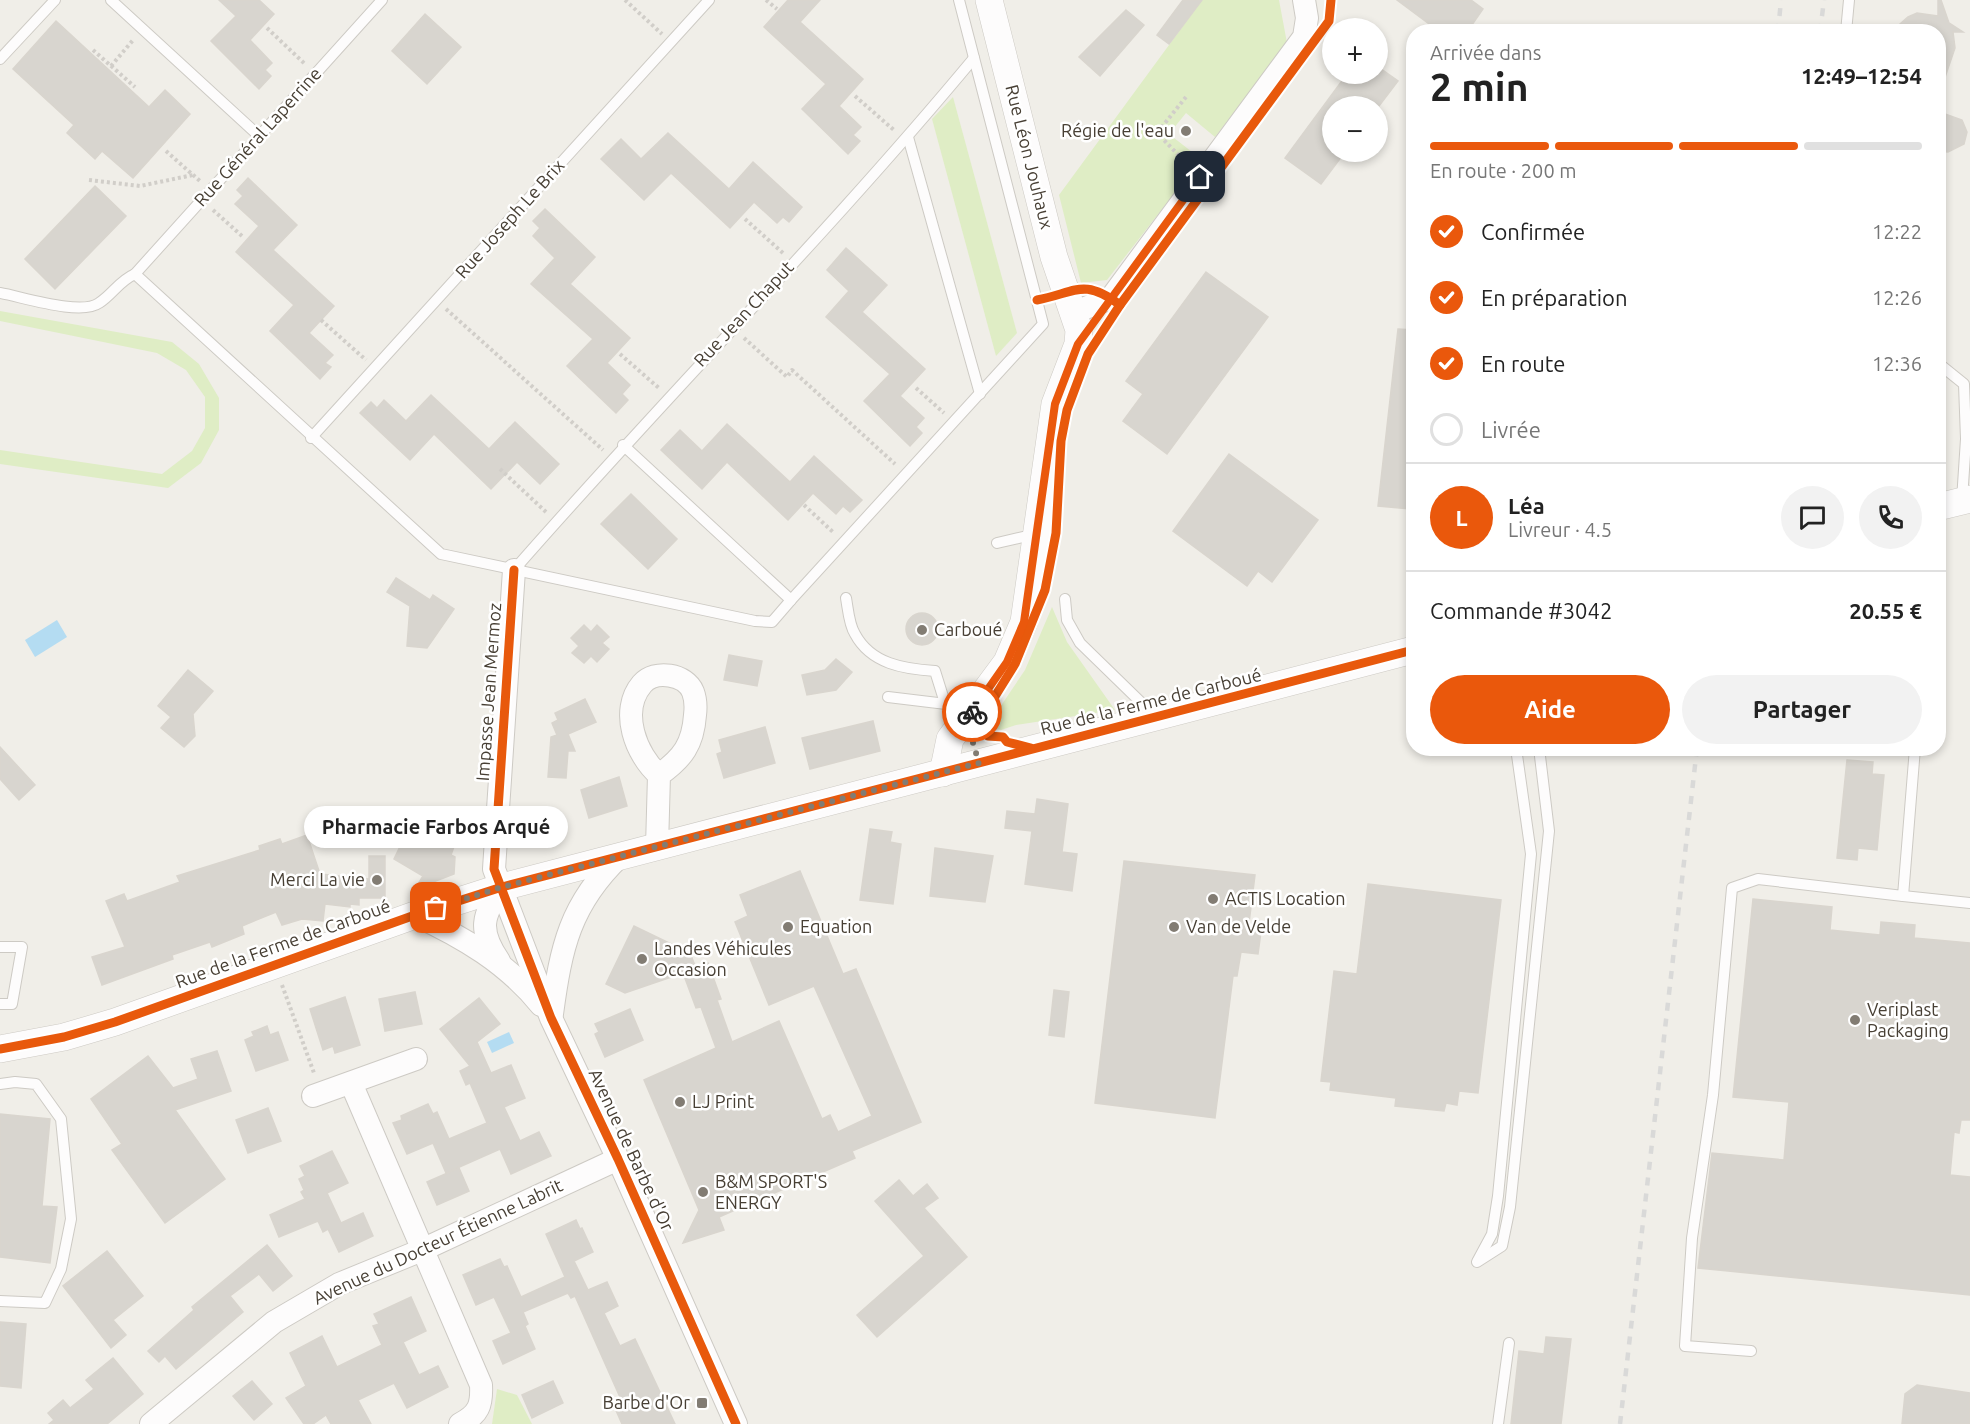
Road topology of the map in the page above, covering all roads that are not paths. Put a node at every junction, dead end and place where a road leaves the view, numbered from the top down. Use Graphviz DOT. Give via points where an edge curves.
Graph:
graph roads {
  1 [pos="55,0"];
  2 [pos="111,0"];
  3 [pos="382,0"];
  4 [pos="710,0"];
  5 [pos="958,0"];
  6 [pos="989,0"];
  7 [pos="1304,0"];
  8 [pos="1849,0"];
  9 [pos="1847,24"];
  10 [pos="974,58"];
  11 [pos="0,59"];
  12 [pos="258,135"];
  13 [pos="907,139"];
  14 [pos="135,274"];
  15 [pos="0,293"];
  16 [pos="1111,298"];
  17 [pos="1075,312"];
  18 [pos="1078,344"];
  19 [pos="1946,369"];
  20 [pos="980,394"];
  21 [pos="311,438"];
  22 [pos="623,446"];
  23 [pos="1957,502"];
  24 [pos="1036,534"];
  25 [pos="997,543"];
  26 [pos="514,570"];
  27 [pos="846,598"];
  28 [pos="1065,599"];
  29 [pos="792,600"];
  30 [pos="1406,652"];
  31 [pos="888,697"];
  32 [pos="945,703"];
  33 [pos="974,709"];
  34 [pos="1156,717"];
  35 [pos="1517,756"];
  36 [pos="1540,756"];
  37 [pos="1914,756"];
  38 [pos="979,763"];
  39 [pos="943,772"];
  40 [pos="659,775"];
  41 [pos="657,847"];
  42 [pos="620,856"];
  43 [pos="502,887"];
  44 [pos="1903,896"];
  45 [pos="1970,903"];
  46 [pos="414,915"];
  47 [pos="0,947"];
  48 [pos="505,970"];
  49 [pos="0,1004"];
  50 [pos="551,1018"];
  51 [pos="0,1049"];
  52 [pos="416,1059"];
  53 [pos="351,1083"];
  54 [pos="0,1084"];
  55 [pos="317,1095"];
  56 [pos="618,1159"];
  57 [pos="422,1250"];
  58 [pos="0,1301"];
  59 [pos="1509,1343"];
  60 [pos="1751,1352"];
  61 [pos="151,1424"];
  62 [pos="460,1424"];
  63 [pos="736,1424"];
  64 [pos="1498,1424"];
  1 -- 11 [label="lane"];
  2 -- 12 [label="lane"];
  3 -- 12 [label="lane, Rue Général Laperrine"];
  4 -- 21 [label="lane, Rue Joseph Le Brix"];
  5 -- 10 [label="lane"];
  6 -- 17 [label="street, Rue Léon Jouhaux" via="1054,257"];
  7 -- 16 [label="street" via="1304,37"];
  8 -- 9 [label="lane"];
  10 -- 13 [label="lane, Rue Jean Chaput"];
  10 -- 20 [label="lane" via="1043,324"];
  12 -- 14 [label="lane, Rue Général Laperrine"];
  13 -- 20 [label="lane"];
  13 -- 22 [label="lane, Rue Jean Chaput"];
  14 -- 15 [label="lane, Rue Général Laperrine" via="122,279 99,304 84,309"];
  14 -- 21 [label="lane"];
  16 -- 17 [label="street"];
  16 -- 18 [label="street"];
  17 -- 18 [label="street, Rue Léon Jouhaux"];
  18 -- 24 [label="street" via="1055,404"];
  19 -- 23 [label="lane" via="1964,384 1966,439"];
  20 -- 29 [label="lane"];
  21 -- 26 [label="lane" via="441,554"];
  22 -- 26 [label="lane, Rue Jean Chaput"];
  22 -- 29 [label="lane"];
  24 -- 25 [label="lane"];
  24 -- 33 [label="street" via="1024,622 1007,662"];
  26 -- 29 [label="lane" via="755,621 772,622"];
  26 -- 43 [label="street, Impasse Jean Mermoz" via="493,860"];
  27 -- 32 [label="lane" via="853,633 867,650 899,668 935,671"];
  28 -- 34 [label="lane" via="1067,620 1080,643"];
  30 -- 34 [label="street, Rue de la Ferme de Carboué"];
  31 -- 32 [label="lane"];
  32 -- 33 [label="lane"];
  33 -- 38 [label="street" via="970,726"];
  33 -- 39 [label="street" via="950,738"];
  34 -- 38 [label="street, Rue de la Ferme de Carboué"];
  35 -- 36 [label="lane" via="1531,854 1498,1196 1492,1234 1477,1262 1502,1246 1510,1208 1550,831"];
  37 -- 44 [label="lane"];
  38 -- 39 [label="street, Rue de la Ferme de Carboué"];
  39 -- 41 [label="street, Rue de la Ferme de Carboué"];
  40 -- 41 [label="street"];
  41 -- 42 [label="street, Rue de la Ferme de Carboué"];
  42 -- 43 [label="street, Rue de la Ferme de Carboué"];
  42 -- 50 [label="street" via="591,887 569,928 558,967"];
  43 -- 46 [label="street, Rue de la Ferme de Carboué"];
  43 -- 48 [label="street, Avenue de Barbe d'Or" via="486,910 484,929"];
  43 -- 50 [label="street, Avenue de Barbe d'Or"];
  44 -- 45 [label="lane"];
  44 -- 60 [label="lane" via="1758,879 1732,888 1713,1095 1692,1238 1685,1346"];
  46 -- 48 [label="street, Avenue de Barbe d'Or" via="475,945"];
  46 -- 51 [label="street, Rue de la Ferme de Carboué" via="115,1022"];
  47 -- 49 [label="lane" via="22,947 12,1004"];
  48 -- 50 [label="street, Avenue de Barbe d'Or" via="529,990"];
  50 -- 56 [label="street, Avenue de Barbe d'Or"];
  52 -- 53 [label="street"];
  53 -- 55 [label="street"];
  53 -- 57 [label="street"];
  54 -- 58 [label="lane" via="36,1084 61,1119 71,1219 61,1269 45,1304"];
  56 -- 57 [label="street, Avenue du Docteur Étienne Labrit"];
  56 -- 63 [label="street, Avenue de Barbe d'Or"];
  57 -- 61 [label="street, Avenue du Docteur Étienne Labrit" via="339,1284 274,1322"];
  57 -- 62 [label="street" via="482,1385 482,1403 474,1417"];
  59 -- 64 [label="lane"];
}
